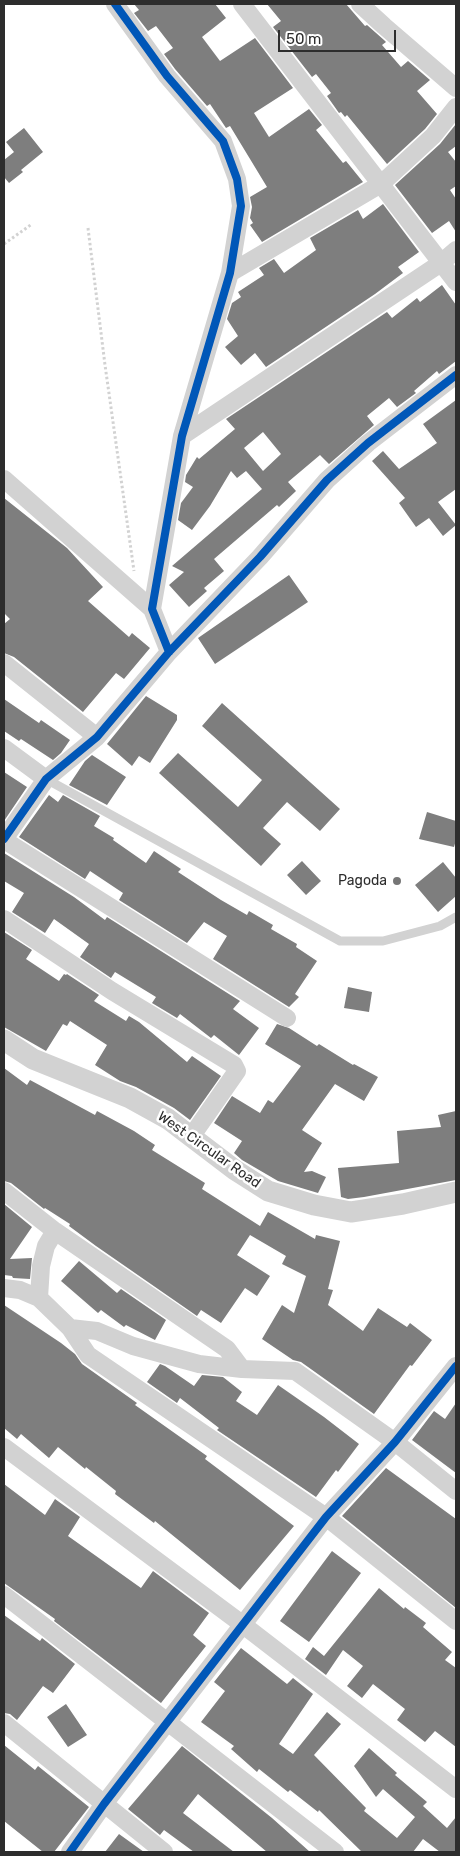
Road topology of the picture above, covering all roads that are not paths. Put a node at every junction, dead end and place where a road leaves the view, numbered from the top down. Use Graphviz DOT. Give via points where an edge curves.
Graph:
graph roads {
  1 [pos="115,4"];
  2 [pos="242,4"];
  3 [pos="360,4"];
  4 [pos="456,88"];
  5 [pos="456,107"];
  6 [pos="381,184"];
  7 [pos="456,250"];
  8 [pos="441,263"];
  9 [pos="230,273"];
  10 [pos="456,282"];
  11 [pos="456,374"];
  12 [pos="182,436"];
  13 [pos="4,479"];
  14 [pos="152,609"];
  15 [pos="169,652"];
  16 [pos="4,663"];
  17 [pos="98,737"];
  18 [pos="4,748"];
  19 [pos="46,779"];
  20 [pos="4,839"];
  21 [pos="456,917"];
  22 [pos="4,919"];
  23 [pos="287,1018"];
  24 [pos="4,1040"];
  25 [pos="191,1138"];
  26 [pos="4,1191"];
  27 [pos="456,1192"];
  28 [pos="55,1231"];
  29 [pos="4,1288"];
  30 [pos="39,1298"];
  31 [pos="70,1328"];
  32 [pos="456,1366"];
  33 [pos="242,1369"];
  34 [pos="395,1442"];
  35 [pos="4,1447"];
  36 [pos="456,1491"];
  37 [pos="326,1517"];
  38 [pos="4,1595"];
  39 [pos="456,1621"];
  40 [pos="242,1624"];
  41 [pos="168,1722"];
  42 [pos="4,1723"];
  43 [pos="456,1788"];
  44 [pos="104,1804"];
  45 [pos="70,1852"];
  46 [pos="164,1852"];
  47 [pos="335,1852"];
  1 -- 9 [label="street" via="167,76 224,141 237,179 241,206"];
  2 -- 6 [label="street"];
  3 -- 4 [label="street"];
  5 -- 6 [label="street" via="433,136"];
  6 -- 8 [label="street"];
  6 -- 9 [label="street"];
  7 -- 8 [label="street"];
  8 -- 10 [label="street"];
  8 -- 12 [label="street"];
  9 -- 12 [label="street"];
  11 -- 15 [label="street" via="368,443 327,480 260,558"];
  12 -- 14 [label="street"];
  13 -- 14 [label="street"];
  14 -- 15 [label="street"];
  15 -- 17 [label="street"];
  16 -- 17 [label="street"];
  17 -- 19 [label="street"];
  18 -- 19 [label="street"];
  19 -- 20 [label="street"];
  19 -- 21 [label="lane" via="340,941 383,941 440,926"];
  20 -- 23 [label="street"];
  22 -- 25 [label="street" via="112,991 234,1064 237,1071"];
  24 -- 25 [label="street, West Circular Road" via="34,1059 130,1098 168,1119"];
  25 -- 27 [label="street, West Circular Road" via="268,1191 324,1207 351,1212"];
  26 -- 28 [label="street"];
  28 -- 30 [label="street" via="46,1246 41,1266"];
  28 -- 33 [label="street" via="227,1349"];
  29 -- 30 [label="street"];
  30 -- 31 [label="street"];
  31 -- 33 [label="street" via="97,1331 133,1346 199,1364"];
  31 -- 37 [label="street" via="88,1355"];
  32 -- 34 [label="street"];
  33 -- 34 [label="street" via="295,1371"];
  34 -- 36 [label="street"];
  34 -- 37 [label="street"];
  35 -- 40 [label="street"];
  37 -- 39 [label="street"];
  37 -- 40 [label="street"];
  38 -- 41 [label="street"];
  40 -- 41 [label="street"];
  40 -- 43 [label="street"];
  41 -- 44 [label="street"];
  41 -- 47 [label="street"];
  42 -- 44 [label="street"];
  44 -- 45 [label="street"];
  44 -- 46 [label="street"];
}
